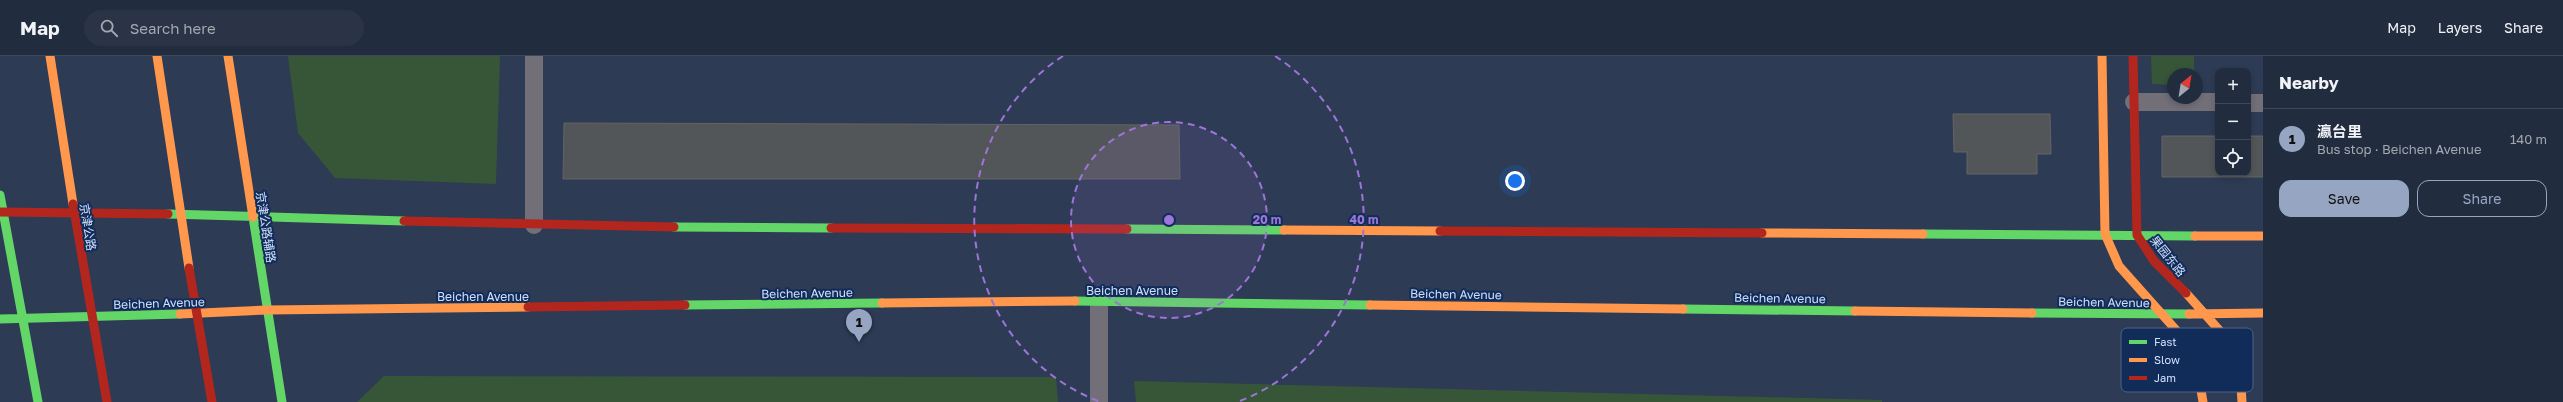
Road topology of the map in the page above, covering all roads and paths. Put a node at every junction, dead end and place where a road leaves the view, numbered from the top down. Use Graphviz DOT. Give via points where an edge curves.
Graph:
graph roads {
  1 [pos="50,56"];
  2 [pos="157,56"];
  3 [pos="228,56"];
  4 [pos="534,56"];
  5 [pos="2102,56"];
  6 [pos="2133,56"];
  7 [pos="2134,102"];
  8 [pos="2215,102"];
  9 [pos="2251,102"];
  10 [pos="2263,103"];
  11 [pos="0,195"];
  12 [pos="1,212"];
  13 [pos="253,218"];
  14 [pos="534,225"];
  15 [pos="2105,234"];
  16 [pos="2137,235"];
  17 [pos="2263,236"];
  18 [pos="1099,301"];
  19 [pos="268,310"];
  20 [pos="2206,313"];
  21 [pos="2263,313"];
  22 [pos="2163,315"];
  23 [pos="0,319"];
  24 [pos="23,319"];
  25 [pos="2173,328"];
  26 [pos="2218,328"];
  27 [pos="2202,392"];
  28 [pos="2241,392"];
  29 [pos="38,402"];
  30 [pos="107,402"];
  31 [pos="212,402"];
  32 [pos="282,402"];
  33 [pos="1099,402"];
  34 [pos="2204,402"];
  35 [pos="2242,402"];
  1 -- 30 [label="main road, 京津公路, bridge"];
  2 -- 31 [label="main road, bridge" via="188,264"];
  3 -- 13 [label="main road, 京津公路辅路"];
  4 -- 14 [label="lane"];
  5 -- 15 [label="main road"];
  6 -- 7 [label="main road, 果园东路"];
  7 -- 8 [label="lane"];
  7 -- 16 [label="main road, 果园东路"];
  9 -- 10 [label="lane"];
  11 -- 12 [label="main road"];
  12 -- 13 [label="main road" via="140,213"];
  12 -- 24 [label="main road"];
  13 -- 14 [label="main road"];
  13 -- 19 [label="main road, 京津公路辅路"];
  14 -- 15 [label="main road"];
  15 -- 16 [label="main road"];
  15 -- 22 [label="main road" via="2119,268"];
  16 -- 17 [label="main road"];
  16 -- 20 [label="main road, 果园东路" via="2154,261"];
  18 -- 19 [label="main road, Beichen Avenue"];
  18 -- 22 [label="main road, Beichen Avenue"];
  18 -- 33 [label="lane"];
  19 -- 24 [label="main road, Beichen Avenue"];
  19 -- 32 [label="main road, 京津公路辅路"];
  20 -- 21 [label="main road, Beichen Avenue"];
  20 -- 22 [label="main road, Beichen Avenue"];
  20 -- 26 [label="main road, 果园东路"];
  22 -- 25 [label="main road"];
  23 -- 24 [label="main road, Beichen Avenue"];
  24 -- 29 [label="main road"];
  27 -- 34 [label="main road"];
  28 -- 35 [label="main road, 果园东路"];
}
